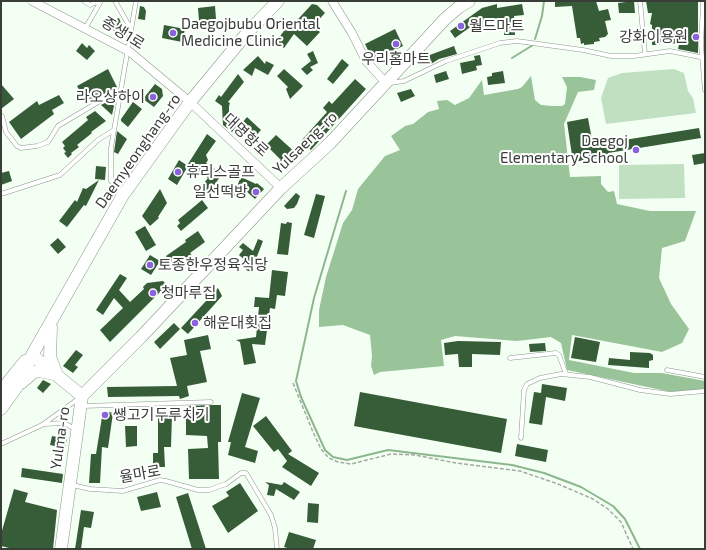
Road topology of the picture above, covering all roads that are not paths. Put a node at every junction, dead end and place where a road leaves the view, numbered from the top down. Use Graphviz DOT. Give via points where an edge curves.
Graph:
graph roads {
  1 [pos="32,1"];
  2 [pos="84,1"];
  3 [pos="100,1"];
  4 [pos="115,1"];
  5 [pos="136,1"];
  6 [pos="278,1"];
  7 [pos="332,1"];
  8 [pos="469,1"];
  9 [pos="640,1"];
  10 [pos="704,2"];
  11 [pos="86,27"];
  12 [pos="131,29"];
  13 [pos="127,50"];
  14 [pos="645,54"];
  15 [pos="703,59"];
  16 [pos="386,83"];
  17 [pos="705,90"];
  18 [pos="120,93"];
  19 [pos="190,102"];
  20 [pos="2,116"];
  21 [pos="114,130"];
  22 [pos="281,188"];
  23 [pos="1,194"];
  24 [pos="123,195"];
  25 [pos="52,321"];
  26 [pos="32,355"];
  27 [pos="510,358"];
  28 [pos="666,370"];
  29 [pos="566,374"];
  30 [pos="58,376"];
  31 [pos="705,377"];
  32 [pos="18,385"];
  33 [pos="1,391"];
  34 [pos="705,392"];
  35 [pos="81,401"];
  36 [pos="211,402"];
  37 [pos="1,409"];
  38 [pos="42,425"];
  39 [pos="77,431"];
  40 [pos="521,438"];
  41 [pos="2,442"];
  42 [pos="70,484"];
  43 [pos="61,549"];
  44 [pos="277,549"];
  1 -- 11 [label="street, 종생1로"];
  2 -- 3 [label="lane" via="90,4"];
  3 -- 11 [label="lane"];
  4 -- 12 [label="lane"];
  5 -- 12 [label="lane"];
  6 -- 19 [label="street, Daemyeonghang-ro" via="247,33"];
  7 -- 16 [label="street" via="371,68"];
  8 -- 16 [label="street, Yulsaeng-ro" via="445,19"];
  9 -- 14 [label="lane"];
  10 -- 15 [label="lane"];
  11 -- 13 [label="street, 종생1로"];
  12 -- 13 [label="lane"];
  13 -- 18 [label="lane"];
  13 -- 19 [label="street, 종생1로"];
  14 -- 15 [label="lane" via="670,51"];
  14 -- 16 [label="lane" via="611,56 517,41 446,61 404,81"];
  15 -- 17 [label="lane"];
  16 -- 22 [label="street, Yulsaeng-ro" via="330,143"];
  18 -- 20 [label="lane" via="105,98 58,126 48,142 37,146 17,146 6,132"];
  18 -- 21 [label="lane"];
  19 -- 22 [label="street, 대명항로"];
  19 -- 24 [label="street, Daemyeonghang-ro"];
  21 -- 23 [label="lane" via="98,140 60,175"];
  21 -- 24 [label="lane" via="110,176"];
  22 -- 35 [label="street, Yulsaeng-ro"];
  24 -- 25 [label="street, Daemyeonghang-ro"];
  25 -- 26 [label="street, Daemyeonghang-ro"];
  25 -- 30 [label="street" via="50,357"];
  26 -- 30 [label="street, Yulma-ro"];
  26 -- 32 [label="street, Daemyeonghang-ro"];
  26 -- 33 [label="street, Daemyeonghang-ro" via="16,370"];
  27 -- 29 [label="lane" via="556,352 560,355"];
  28 -- 31 [label="lane"];
  29 -- 34 [label="lane" via="670,394"];
  29 -- 40 [label="lane" via="540,378 527,384 524,390"];
  30 -- 32 [label="street" via="34,372"];
  30 -- 35 [label="street, Yulma-ro"];
  32 -- 37 [label="street, Daemyeonghang-ro"];
  35 -- 36 [label="lane"];
  35 -- 38 [label="lane"];
  35 -- 39 [label="street, Yulma-ro"];
  38 -- 39 [label="lane" via="64,423"];
  38 -- 41 [label="lane"];
  39 -- 42 [label="street, Yulma-ro"];
  42 -- 43 [label="street, Yulma-ro"];
  42 -- 44 [label="lane, 율마로" via="90,489 123,491 160,480 198,490 209,490 226,484 241,472 246,473 271,515"];
}
